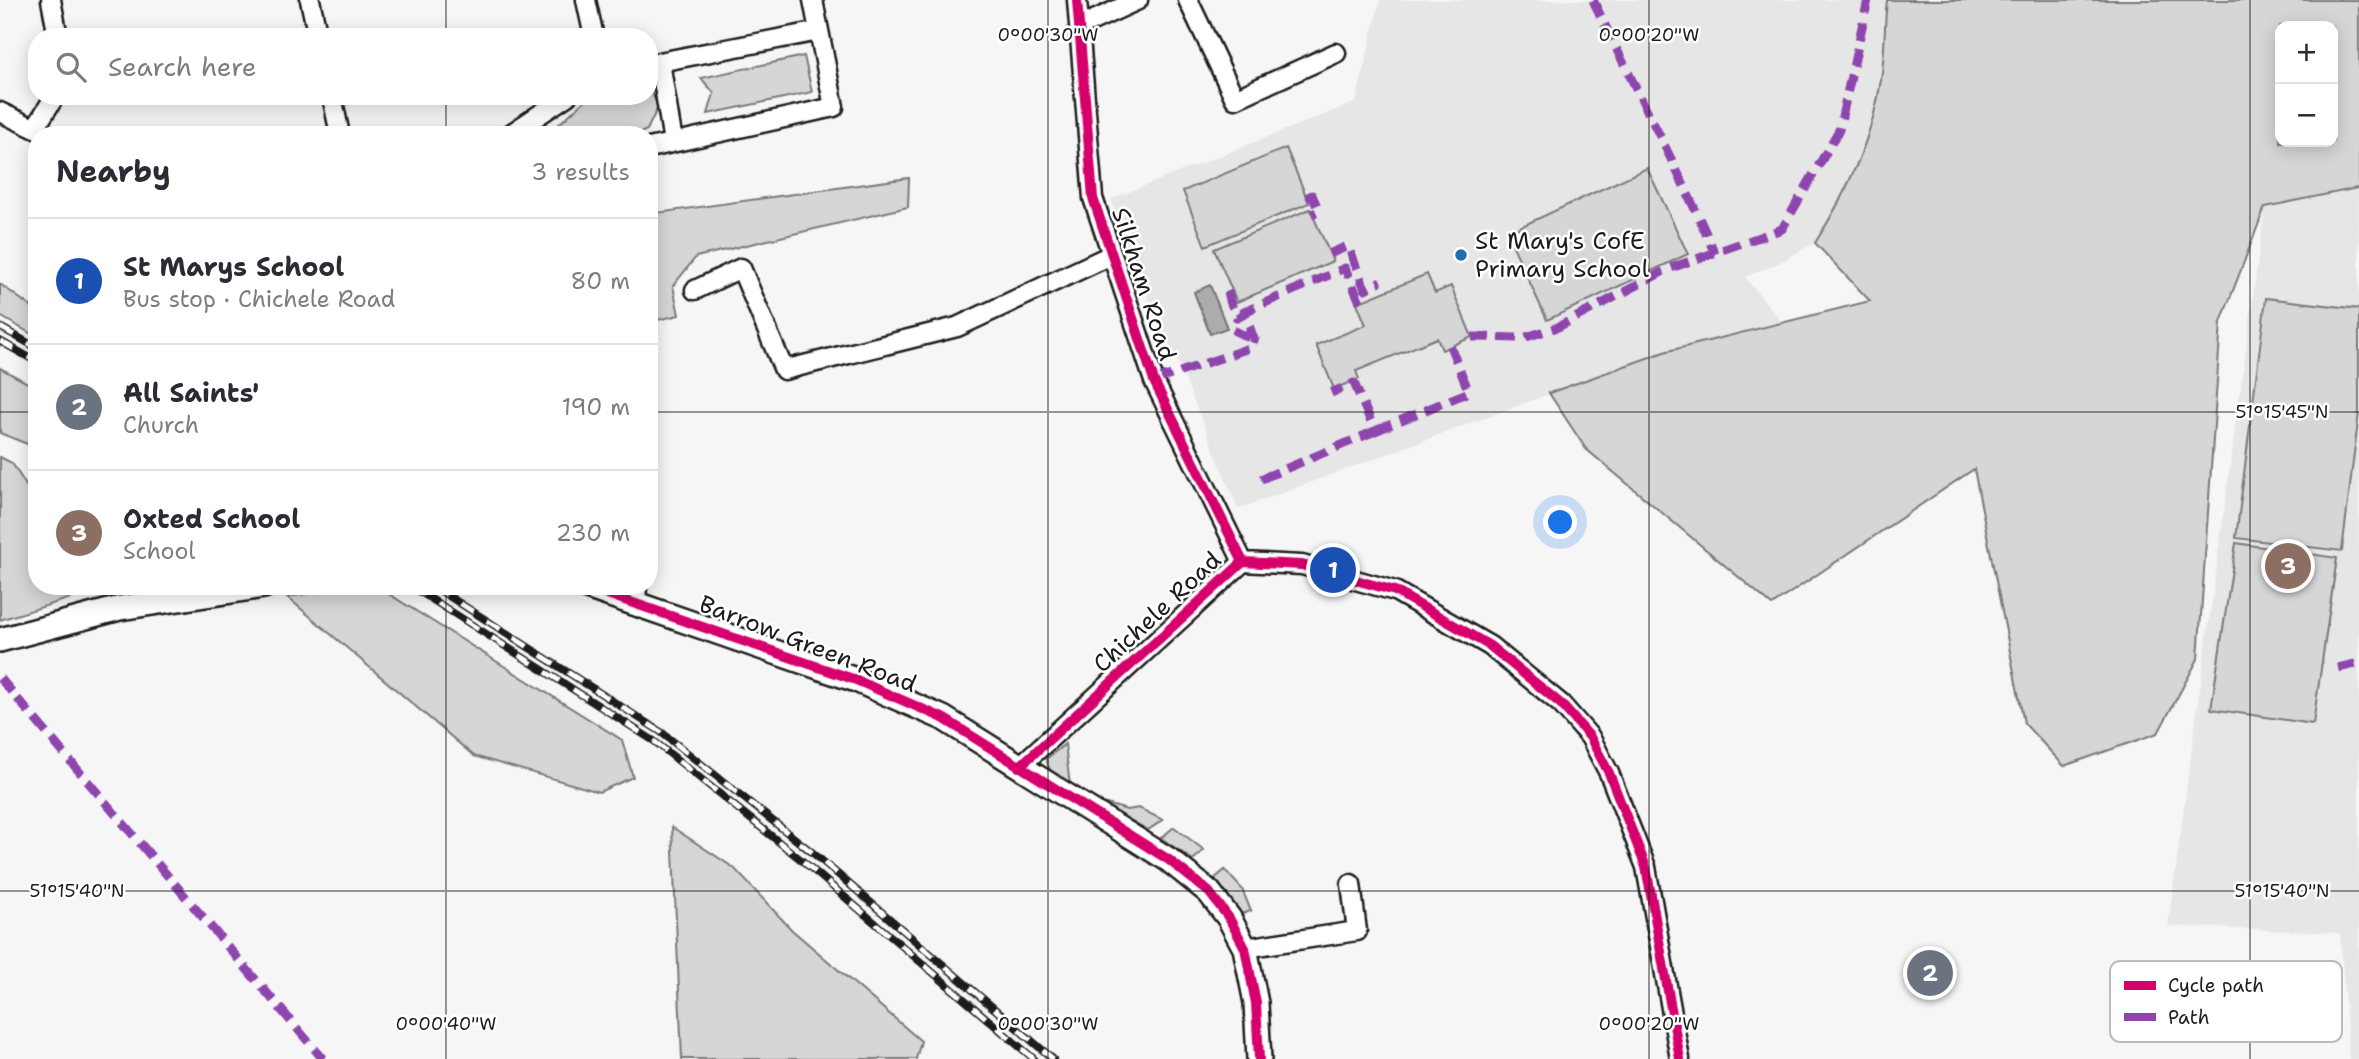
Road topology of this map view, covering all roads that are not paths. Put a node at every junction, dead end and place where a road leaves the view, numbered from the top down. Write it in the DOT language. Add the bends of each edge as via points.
graph roads {
  1 [pos="51,0"];
  2 [pos="310,0"];
  3 [pos="586,0"];
  4 [pos="813,0"];
  5 [pos="1077,0"];
  6 [pos="1138,0"];
  7 [pos="1188,0"];
  8 [pos="1081,26"];
  9 [pos="56,28"];
  10 [pos="316,28"];
  11 [pos="592,28"];
  12 [pos="819,31"];
  13 [pos="1336,53"];
  14 [pos="658,62"];
  15 [pos="658,76"];
  16 [pos="52,105"];
  17 [pos="334,105"];
  18 [pos="554,105"];
  19 [pos="0,111"];
  20 [pos="32,126"];
  21 [pos="44,126"];
  22 [pos="338,126"];
  23 [pos="522,126"];
  24 [pos="673,142"];
  25 [pos="658,146"];
  26 [pos="1111,255"];
  27 [pos="695,290"];
  28 [pos="1243,562"];
  29 [pos="205,595"];
  30 [pos="640,595"];
  31 [pos="0,640"];
  32 [pos="1019,767"];
  33 [pos="1351,884"];
  34 [pos="1245,948"];
  35 [pos="1259,1059"];
  36 [pos="1679,1059"];
  1 -- 9 [label="street"];
  2 -- 10 [label="street"];
  3 -- 11 [label="street"];
  4 -- 12 [label="street"];
  5 -- 8 [label="street, Silkham Road"];
  6 -- 8 [label="street"];
  7 -- 13 [label="street" via="1235,99"];
  8 -- 26 [label="street, Silkham Road" via="1093,198"];
  12 -- 14 [label="street"];
  12 -- 24 [label="street" via="834,107"];
  15 -- 24 [label="street"];
  16 -- 21 [label="street"];
  17 -- 22 [label="street"];
  18 -- 23 [label="street"];
  19 -- 20 [label="street"];
  24 -- 25 [label="street"];
  26 -- 27 [label="street" via="957,327 784,370 741,268"];
  26 -- 28 [label="street, Silkham Road" via="1154,381"];
  28 -- 32 [label="street, Chichele Road"];
  28 -- 36 [label="street, Chichele Road" via="1302,565 1405,596 1490,646 1561,704 1590,737 1646,867"];
  29 -- 31 [label="street" via="120,608"];
  30 -- 32 [label="street, Barrow Green Road" via="943,718"];
  32 -- 34 [label="street, Barrow Green Road" via="1198,881"];
  33 -- 34 [label="street" via="1357,930"];
  34 -- 35 [label="street, Barrow Green Road" via="1256,1003"];
}
